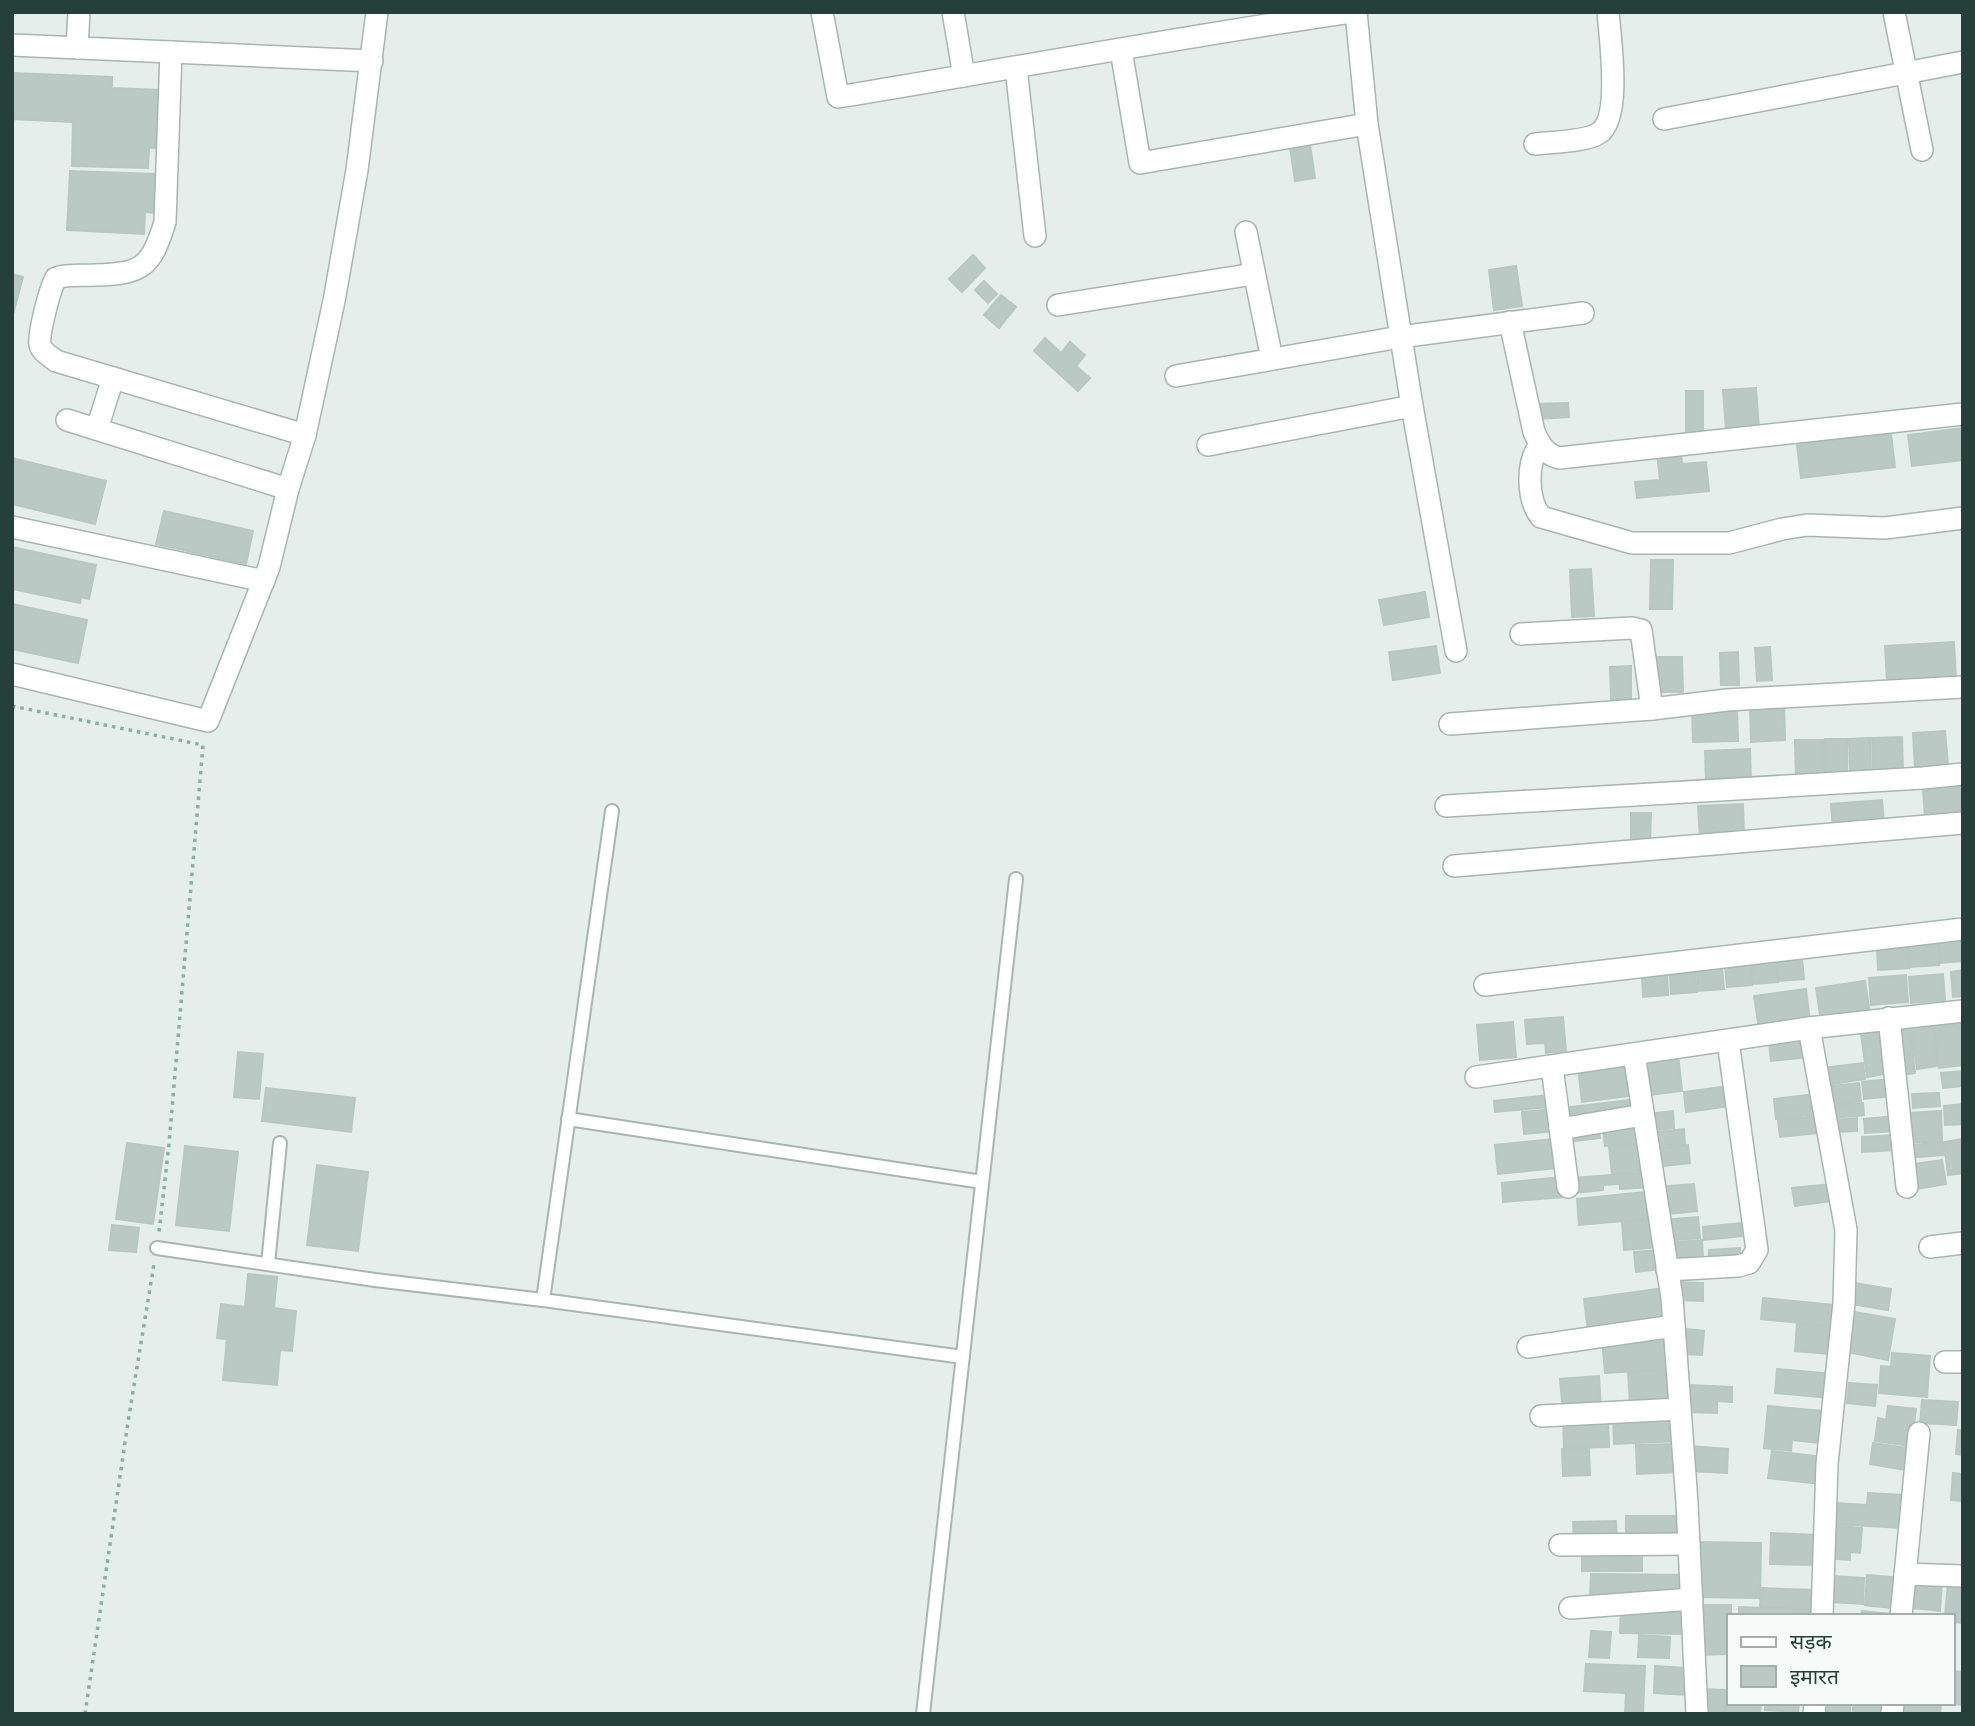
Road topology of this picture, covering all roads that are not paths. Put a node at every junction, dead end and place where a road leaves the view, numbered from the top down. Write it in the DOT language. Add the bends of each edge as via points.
graph roads {
  1 [pos="79,12"];
  2 [pos="377,12"];
  3 [pos="822,12"];
  4 [pos="953,12"];
  5 [pos="1351,12"];
  6 [pos="1356,12"];
  7 [pos="1608,12"];
  8 [pos="1894,12"];
  9 [pos="1227,21"];
  10 [pos="12,45"];
  11 [pos="77,48"];
  12 [pos="1121,50"];
  13 [pos="171,52"];
  14 [pos="372,61"];
  15 [pos="1963,62"];
  16 [pos="1016,68"];
  17 [pos="1906,73"];
  18 [pos="964,76"];
  19 [pos="1664,119"];
  20 [pos="1367,124"];
  21 [pos="1535,144"];
  22 [pos="1922,150"];
  23 [pos="1246,232"];
  24 [pos="1035,236"];
  25 [pos="1254,274"];
  26 [pos="1058,305"];
  27 [pos="1583,313"];
  28 [pos="1510,322"];
  29 [pos="1400,337"];
  30 [pos="1272,359"];
  31 [pos="1176,376"];
  32 [pos="113,378"];
  33 [pos="1412,406"];
  34 [pos="1963,414"];
  35 [pos="67,420"];
  36 [pos="97,429"];
  37 [pos="305,435"];
  38 [pos="1208,445"];
  39 [pos="1540,445"];
  40 [pos="288,489"];
  41 [pos="1963,519"];
  42 [pos="12,527"];
  43 [pos="264,581"];
  44 [pos="1521,634"];
  45 [pos="1456,651"];
  46 [pos="12,674"];
  47 [pos="1963,687"];
  48 [pos="1652,709"];
  49 [pos="1450,724"];
  50 [pos="1963,774"];
  51 [pos="1446,806"];
  52 [pos="612,811"];
  53 [pos="1963,823"];
  54 [pos="1454,866"];
  55 [pos="1016,879"];
  56 [pos="1963,929"];
  57 [pos="1485,985"];
  58 [pos="1963,1011"];
  59 [pos="1889,1018"];
  60 [pos="1809,1028"];
  61 [pos="1728,1041"];
  62 [pos="1634,1054"];
  63 [pos="1552,1067"];
  64 [pos="1476,1077"];
  65 [pos="1643,1115"];
  66 [pos="568,1119"];
  67 [pos="1560,1129"];
  68 [pos="280,1143"];
  69 [pos="982,1182"];
  70 [pos="1568,1187"];
  71 [pos="1907,1187"];
  72 [pos="1963,1243"];
  73 [pos="1930,1247"];
  74 [pos="157,1248"];
  75 [pos="268,1264"];
  76 [pos="1667,1270"];
  77 [pos="543,1300"];
  78 [pos="1674,1326"];
  79 [pos="1528,1347"];
  80 [pos="963,1357"];
  81 [pos="1680,1409"];
  82 [pos="1541,1416"];
  83 [pos="1919,1433"];
  84 [pos="1689,1544"];
  85 [pos="1560,1545"];
  86 [pos="1905,1574"];
  87 [pos="1963,1576"];
  88 [pos="1692,1599"];
  89 [pos="1570,1608"];
  90 [pos="1822,1614"];
  91 [pos="1901,1614"];
  92 [pos="923,1714"];
  93 [pos="1697,1714"];
  1 -- 11 [label="street"];
  2 -- 14 [label="street"];
  3 -- 18 [label="street" via="838,97"];
  4 -- 18 [label="street"];
  5 -- 9 [label="street"];
  6 -- 20 [label="street"];
  7 -- 21 [label="street" via="1614,93 1606,127 1587,138"];
  8 -- 17 [label="street"];
  9 -- 12 [label="street"];
  10 -- 11 [label="street"];
  11 -- 13 [label="street"];
  12 -- 16 [label="street"];
  12 -- 20 [label="street" via="1140,163"];
  13 -- 14 [label="street"];
  13 -- 32 [label="street" via="165,222 158,246 149,262 135,271 56,278 40,345 56,361"];
  14 -- 37 [label="street" via="334,301"];
  15 -- 17 [label="street"];
  16 -- 18 [label="street"];
  16 -- 24 [label="street"];
  17 -- 19 [label="street"];
  17 -- 22 [label="street"];
  20 -- 29 [label="street"];
  23 -- 25 [label="street"];
  25 -- 26 [label="street"];
  25 -- 30 [label="street"];
  27 -- 28 [label="street"];
  28 -- 29 [label="street"];
  28 -- 39 [label="street"];
  29 -- 30 [label="street"];
  29 -- 33 [label="street"];
  30 -- 31 [label="street"];
  32 -- 36 [label="street"];
  32 -- 37 [label="street"];
  33 -- 38 [label="street"];
  33 -- 45 [label="street"];
  34 -- 39 [label="street" via="1559,458"];
  35 -- 36 [label="street"];
  36 -- 40 [label="street"];
  37 -- 40 [label="street"];
  39 -- 41 [label="street" via="1530,468 1534,505 1541,517 1632,544 1730,543 1807,525 1885,528"];
  40 -- 43 [label="street"];
  42 -- 43 [label="street"];
  43 -- 46 [label="street" via="208,721"];
  44 -- 48 [label="street" via="1641,630"];
  47 -- 48 [label="street" via="1727,700"];
  48 -- 49 [label="street"];
  50 -- 51 [label="street"];
  52 -- 66 [label="lane"];
  53 -- 54 [label="street"];
  55 -- 69 [label="lane"];
  56 -- 57 [label="street"];
  58 -- 59 [label="street"];
  59 -- 60 [label="street"];
  59 -- 71 [label="street"];
  60 -- 61 [label="street"];
  60 -- 90 [label="street" via="1846,1230 1844,1303 1827,1464"];
  61 -- 62 [label="street"];
  61 -- 76 [label="street" via="1757,1250 1749,1263 1738,1266"];
  62 -- 63 [label="street"];
  62 -- 65 [label="street"];
  63 -- 64 [label="street"];
  63 -- 67 [label="street"];
  65 -- 67 [label="street"];
  65 -- 76 [label="street"];
  66 -- 69 [label="lane"];
  66 -- 77 [label="lane"];
  67 -- 70 [label="street"];
  68 -- 75 [label="lane"];
  69 -- 80 [label="lane"];
  72 -- 73 [label="street"];
  74 -- 75 [label="lane"];
  75 -- 77 [label="lane"];
  76 -- 78 [label="street"];
  77 -- 80 [label="lane"];
  78 -- 79 [label="street"];
  78 -- 81 [label="street"];
  80 -- 92 [label="lane"];
  81 -- 82 [label="street"];
  81 -- 84 [label="street"];
  83 -- 86 [label="street"];
  84 -- 85 [label="street"];
  84 -- 88 [label="street"];
  86 -- 87 [label="street"];
  86 -- 91 [label="street"];
  88 -- 89 [label="street"];
  88 -- 93 [label="street"];
}
